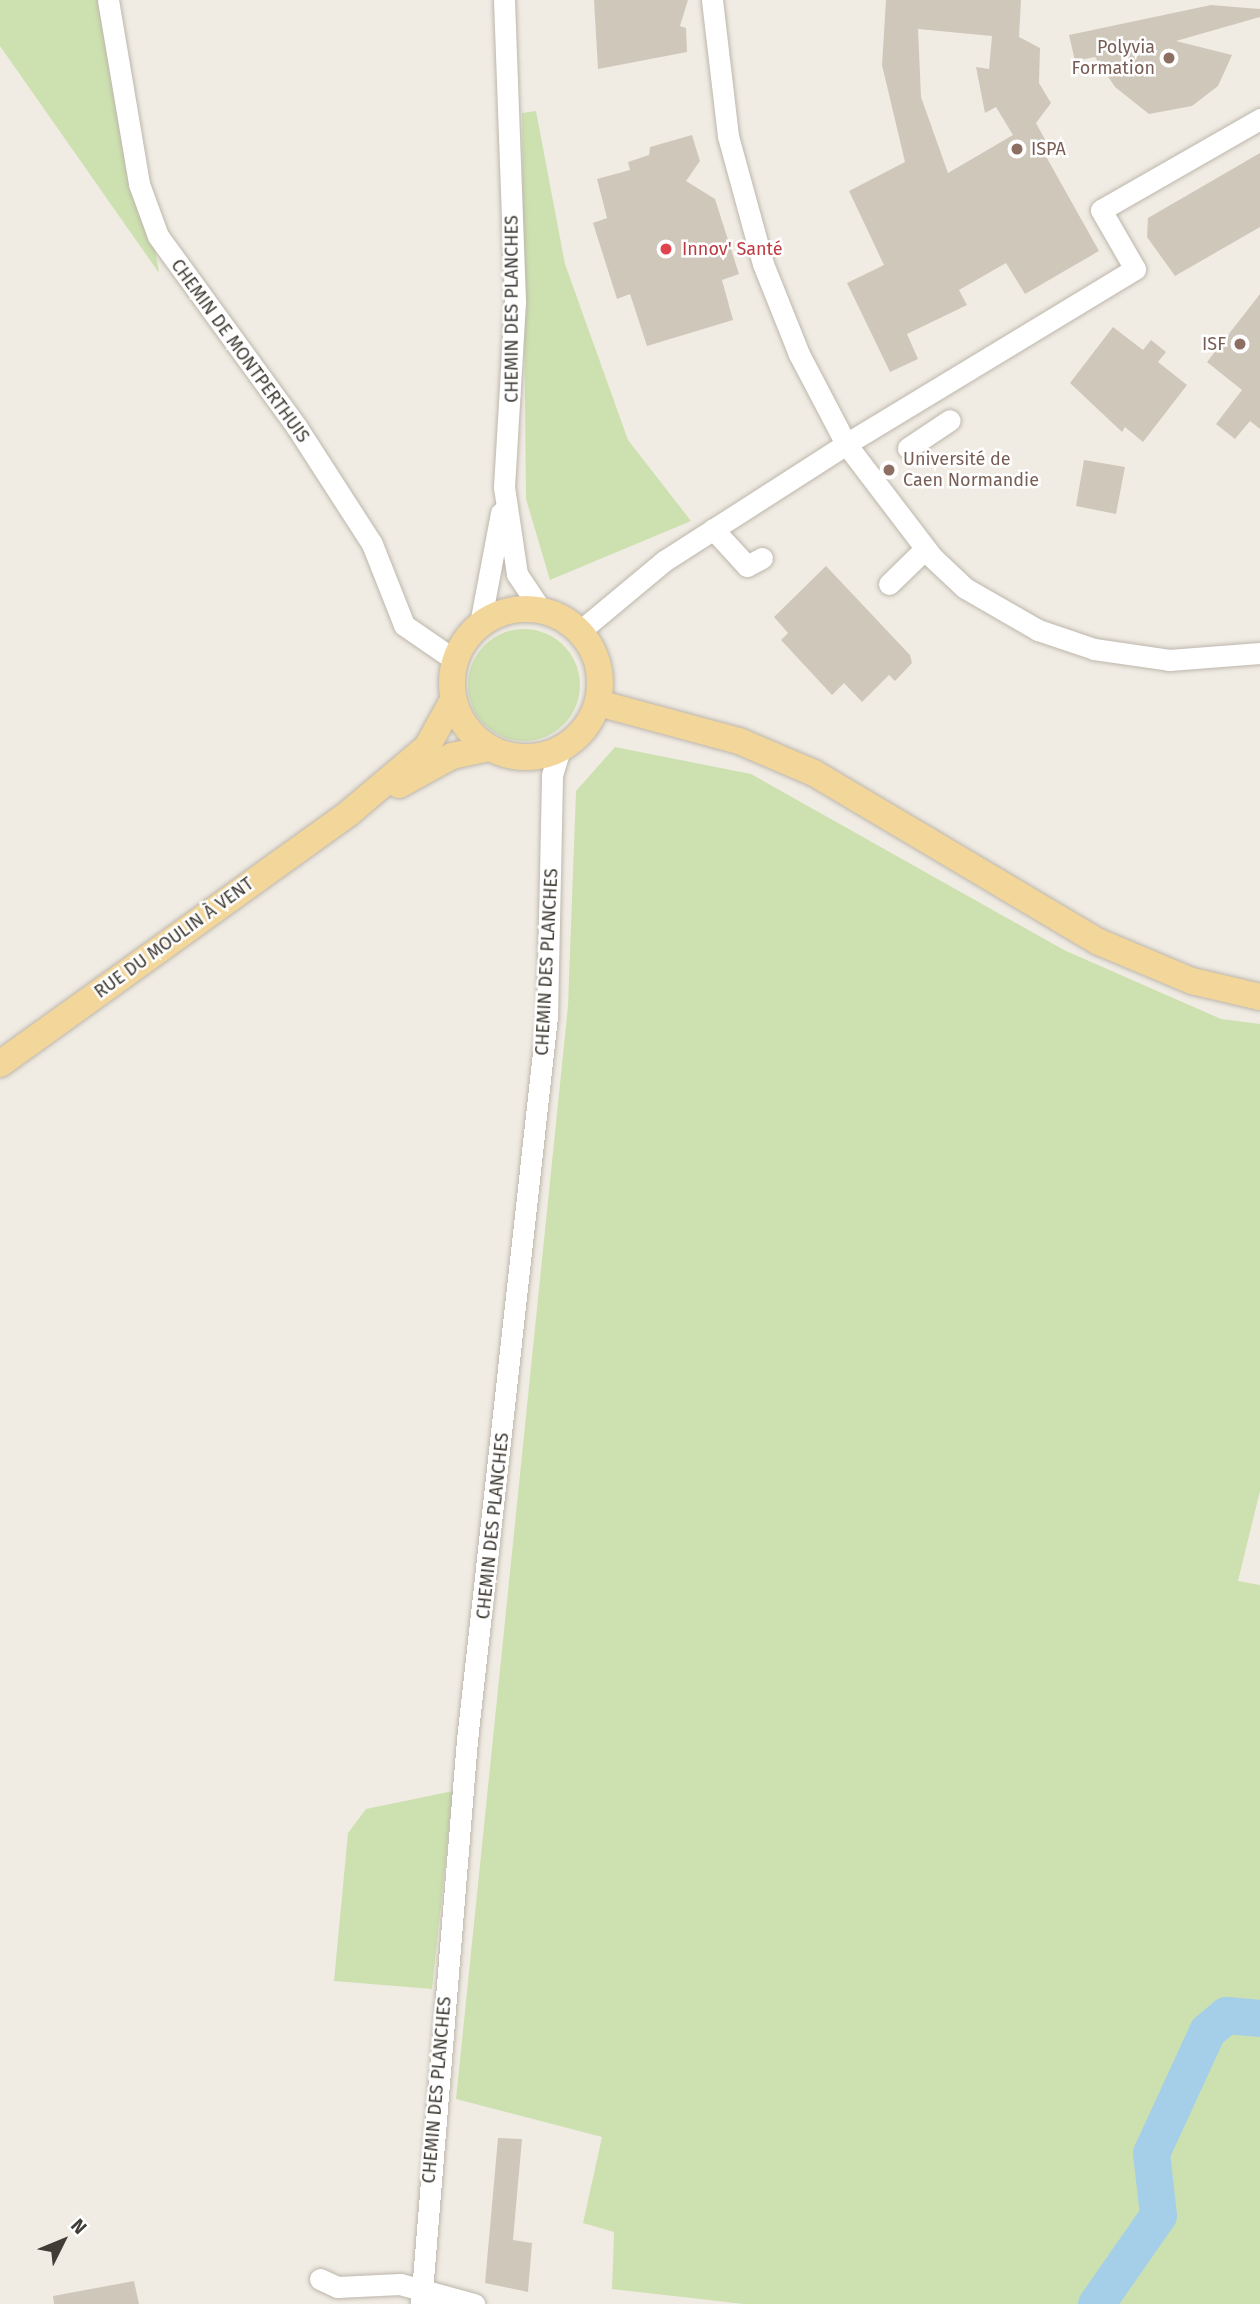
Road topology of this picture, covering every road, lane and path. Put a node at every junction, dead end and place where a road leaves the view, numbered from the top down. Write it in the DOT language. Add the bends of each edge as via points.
graph roads {
  1 [pos="108,0"];
  2 [pos="504,0"];
  3 [pos="712,0"];
  4 [pos="1260,119"];
  5 [pos="950,420"];
  6 [pos="846,443"];
  7 [pos="908,448"];
  8 [pos="504,487"];
  9 [pos="713,529"];
  10 [pos="925,550"];
  11 [pos="762,558"];
  12 [pos="889,584"];
  13 [pos="541,610"];
  14 [pos="480,624"];
  15 [pos="580,631"];
  16 [pos="1260,653"];
  17 [pos="455,660"];
  18 [pos="453,700"];
  19 [pos="598,703"];
  20 [pos="490,748"];
  21 [pos="560,749"];
  22 [pos="349,813"];
  23 [pos="1260,997"];
  24 [pos="0,1064"];
  25 [pos="331,2290"];
  26 [pos="421,2297"];
  27 [pos="474,2304"];
  1 -- 17 [label="street, CHEMIN DE MONTPERTHUIS" via="139,184 158,236 296,426 372,544 404,625"];
  2 -- 8 [label="street, CHEMIN DES PLANCHES" via="515,302"];
  3 -- 6 [label="street" via="728,136 763,264 799,354"];
  4 -- 6 [label="street" via="1101,210 1135,270"];
  5 -- 7 [label="street"];
  6 -- 9 [label="street"];
  6 -- 10 [label="street"];
  8 -- 13 [label="street, CHEMIN DES PLANCHES" via="517,574"];
  8 -- 14 [label="street"];
  9 -- 11 [label="street" via="747,566"];
  9 -- 15 [label="street"];
  10 -- 12 [label="street"];
  10 -- 16 [label="street" via="965,588 1038,631 1094,649 1169,660"];
  13 -- 14 [label="main road" via="499,613"];
  13 -- 15 [label="main road"];
  14 -- 17 [label="main road"];
  15 -- 19 [label="main road" via="598,665"];
  17 -- 18 [label="main road"];
  18 -- 20 [label="main road" via="470,732"];
  18 -- 22 [label="main road" via="427,747"];
  19 -- 21 [label="main road" via="577,738"];
  19 -- 23 [label="main road" via="739,741 814,773 1099,942 1192,981"];
  20 -- 21 [label="main road" via="514,757"];
  20 -- 22 [label="main road" via="452,756"];
  21 -- 26 [label="street, CHEMIN DES PLANCHES" via="552,775 547,1017 467,1740"];
  22 -- 24 [label="main road, RUE DU MOULIN À VENT"];
  25 -- 26 [label="street" via="400,2284"];
  26 -- 27 [label="street"];
}
